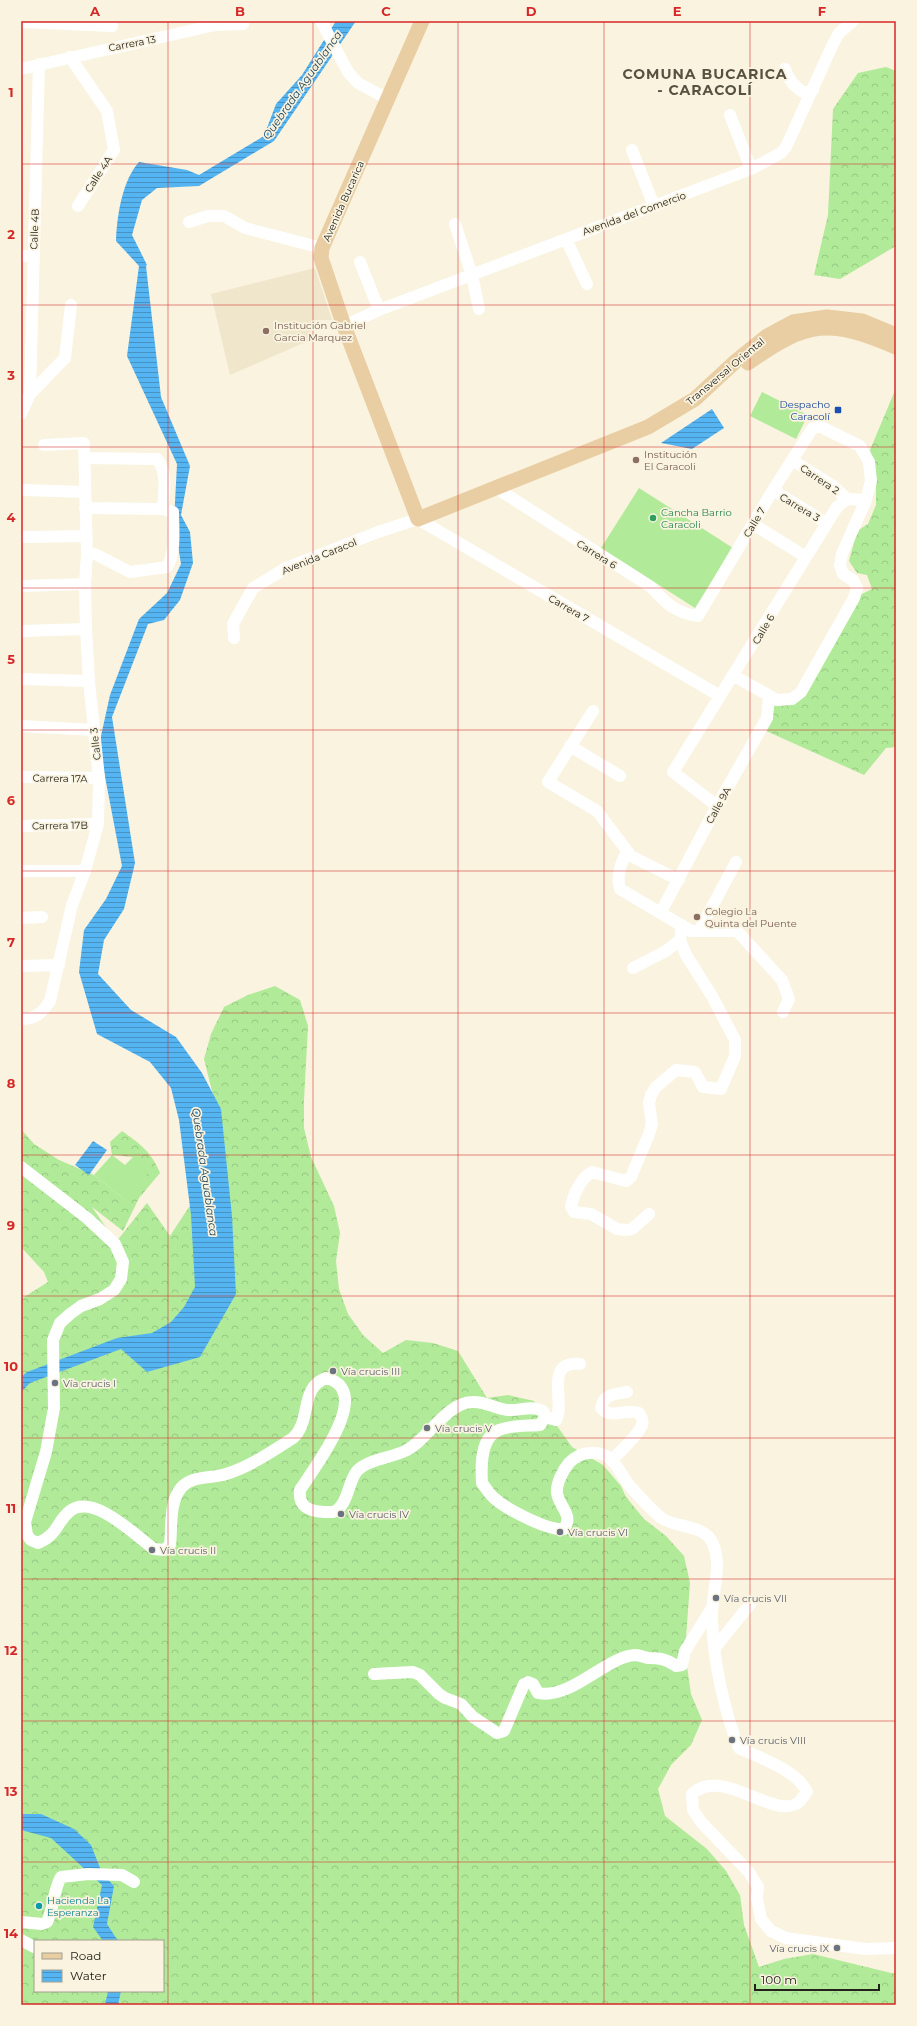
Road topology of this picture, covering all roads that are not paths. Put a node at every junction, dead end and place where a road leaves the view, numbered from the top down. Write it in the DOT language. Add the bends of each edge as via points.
graph roads {
  1 [pos="321,21"];
  2 [pos="422,21"];
  3 [pos="853,21"];
  4 [pos="21,22"];
  5 [pos="215,23"];
  6 [pos="112,24"];
  7 [pos="243,24"];
  8 [pos="110,48"];
  9 [pos="70,57"];
  10 [pos="39,64"];
  11 [pos="21,69"];
  12 [pos="784,69"];
  13 [pos="813,90"];
  14 [pos="388,99"];
  15 [pos="730,116"];
  16 [pos="632,150"];
  17 [pos="751,169"];
  18 [pos="78,206"];
  19 [pos="654,206"];
  20 [pos="189,222"];
  21 [pos="455,224"];
  22 [pos="566,239"];
  23 [pos="322,248"];
  24 [pos="21,256"];
  25 [pos="34,256"];
  26 [pos="360,262"];
  27 [pos="472,274"];
  28 [pos="587,284"];
  29 [pos="71,305"];
  30 [pos="338,308"];
  31 [pos="479,309"];
  32 [pos="379,310"];
  33 [pos="364,317"];
  34 [pos="344,326"];
  35 [pos="896,335"];
  36 [pos="896,347"];
  37 [pos="30,394"];
  38 [pos="21,414"];
  39 [pos="648,427"];
  40 [pos="44,445"];
  41 [pos="86,458"];
  42 [pos="792,460"];
  43 [pos="496,488"];
  44 [pos="23,490"];
  45 [pos="773,490"];
  46 [pos="85,492"];
  47 [pos="847,499"];
  48 [pos="866,500"];
  49 [pos="85,508"];
  50 [pos="163,509"];
  51 [pos="418,519"];
  52 [pos="826,523"];
  53 [pos="753,524"];
  54 [pos="86,536"];
  55 [pos="24,537"];
  56 [pos="87,554"];
  57 [pos="806,557"];
  58 [pos="85,584"];
  59 [pos="21,586"];
  60 [pos="698,616"];
  61 [pos="86,629"];
  62 [pos="21,631"];
  63 [pos="234,638"];
  64 [pos="734,676"];
  65 [pos="21,679"];
  66 [pos="89,681"];
  67 [pos="720,696"];
  68 [pos="769,696"];
  69 [pos="593,711"];
  70 [pos="21,726"];
  71 [pos="94,730"];
  72 [pos="570,746"];
  73 [pos="620,776"];
  74 [pos="21,777"];
  75 [pos="98,778"];
  76 [pos="717,806"];
  77 [pos="98,824"];
  78 [pos="21,826"];
  79 [pos="627,851"];
  80 [pos="736,862"];
  81 [pos="21,871"];
  82 [pos="85,871"];
  83 [pos="679,880"];
  84 [pos="660,912"];
  85 [pos="42,917"];
  86 [pos="21,918"];
  87 [pos="682,925"];
  88 [pos="699,931"];
  89 [pos="680,940"];
  90 [pos="59,964"];
  91 [pos="21,966"];
  92 [pos="633,968"];
  93 [pos="783,1012"];
  94 [pos="21,1019"];
  95 [pos="21,1167"];
  96 [pos="649,1214"];
  97 [pos="580,1364"];
  98 [pos="627,1392"];
  99 [pos="545,1417"];
  100 [pos="612,1460"];
  101 [pos="751,1603"];
  102 [pos="713,1607"];
  103 [pos="714,1649"];
  104 [pos="374,1674"];
  105 [pos="134,1882"];
  106 [pos="21,1922"];
  107 [pos="21,1940"];
  108 [pos="34,1947"];
  109 [pos="896,1948"];
  1 -- 14 [label="street" via="348,72 358,83"];
  2 -- 14 [label="main road, Avenida Bucarica"];
  3 -- 13 [label="street, Avenida del Comercio" via="839,33"];
  4 -- 6 [label="street"];
  5 -- 7 [label="street, Carrera 13"];
  5 -- 8 [label="street, Carrera 13"];
  6 -- 8 [label="street"];
  8 -- 9 [label="street, Carrera 13"];
  9 -- 10 [label="street, Carrera 13"];
  9 -- 18 [label="street, Calle 4A" via="107,111 114,150"];
  10 -- 11 [label="street, Carrera 13"];
  10 -- 25 [label="street, Calle 4B"];
  12 -- 13 [label="street" via="798,89 805,93"];
  13 -- 17 [label="street, Avenida del Comercio" via="786,147 781,153"];
  14 -- 23 [label="main road, Avenida Bucarica"];
  15 -- 17 [label="street"];
  16 -- 19 [label="street"];
  17 -- 19 [label="street, Avenida del Comercio"];
  19 -- 22 [label="street, Avenida del Comercio"];
  20 -- 23 [label="street" via="208,216 224,216 245,228"];
  21 -- 27 [label="street"];
  22 -- 27 [label="street, Avenida del Comercio"];
  22 -- 28 [label="street"];
  23 -- 30 [label="main road, Avenida Bucarica" via="321,258"];
  24 -- 25 [label="street"];
  25 -- 37 [label="street, Calle 4B"];
  26 -- 32 [label="street"];
  27 -- 31 [label="street"];
  27 -- 32 [label="street, Avenida del Comercio"];
  29 -- 37 [label="street" via="65,358"];
  30 -- 33 [label="street"];
  30 -- 34 [label="main road, Avenida Bucarica"];
  32 -- 33 [label="street, Avenida del Comercio"];
  33 -- 34 [label="street, Avenida del Comercio"];
  34 -- 51 [label="main road, Avenida Bucarica"];
  35 -- 39 [label="main road, Transversal Oriental" via="862,321 848,319 826,317 793,322 761,341 695,399"];
  36 -- 39 [label="main road, Transversal Oriental" via="850,330 821,328 800,332 777,343 740,369 702,406 675,421"];
  37 -- 38 [label="street"];
  39 -- 43 [label="main road, Transversal Oriental"];
  40 -- 41 [label="street, Calle 3" via="84,443"];
  41 -- 46 [label="street, Calle 3"];
  41 -- 50 [label="street" via="156,459 161,464 165,484"];
  42 -- 45 [label="street, Calle 7"];
  42 -- 47 [label="street, Carrera 2" via="833,486"];
  42 -- 48 [label="street, Calle 7" via="812,429 819,426 860,446 869,462 871,481"];
  43 -- 51 [label="main road, Transversal Oriental"];
  43 -- 60 [label="street, Carrera 6" via="651,588 669,606 685,614"];
  44 -- 46 [label="street"];
  45 -- 52 [label="street, Carrera 3"];
  45 -- 53 [label="street, Calle 7"];
  46 -- 49 [label="street, Calle 3"];
  47 -- 48 [label="street"];
  47 -- 52 [label="street, Calle 6" via="837,507"];
  48 -- 68 [label="street" via="842,554 840,565 844,574 853,580 857,588 854,598 801,692 792,698 777,700"];
  49 -- 50 [label="street"];
  49 -- 54 [label="street, Calle 3"];
  50 -- 56 [label="street" via="173,512 173,543 168,567 130,572 95,554"];
  51 -- 63 [label="street, Avenida Caracol" via="286,568 253,588 234,624"];
  51 -- 67 [label="street, Carrera 7"];
  52 -- 57 [label="street, Calle 6"];
  53 -- 57 [label="street"];
  53 -- 60 [label="street, Calle 7"];
  54 -- 55 [label="street"];
  54 -- 56 [label="street, Calle 3"];
  56 -- 58 [label="street, Calle 3"];
  57 -- 64 [label="street, Calle 6"];
  58 -- 59 [label="street"];
  58 -- 61 [label="street, Calle 3"];
  61 -- 62 [label="street"];
  61 -- 66 [label="street, Calle 3"];
  64 -- 67 [label="street, Calle 6"];
  64 -- 68 [label="street"];
  65 -- 66 [label="street"];
  66 -- 71 [label="street, Calle 3"];
  67 -- 76 [label="street, Calle 6" via="673,772"];
  68 -- 76 [label="street, Calle 9A" via="767,718"];
  69 -- 72 [label="street"];
  70 -- 71 [label="street"];
  71 -- 75 [label="street, Calle 3"];
  72 -- 73 [label="street"];
  72 -- 79 [label="street" via="548,782 597,811"];
  74 -- 75 [label="street, Carrera 17A"];
  75 -- 77 [label="street, Calle 3"];
  76 -- 83 [label="street, Calle 9A"];
  77 -- 78 [label="street, Carrera 17B"];
  77 -- 82 [label="street, Calle 3"];
  79 -- 83 [label="street" via="631,856"];
  79 -- 84 [label="street" via="620,867 620,889"];
  80 -- 88 [label="street"];
  81 -- 82 [label="street"];
  82 -- 90 [label="street, Calle 3" via="72,905"];
  83 -- 84 [label="street, Calle 9A"];
  84 -- 87 [label="street"];
  85 -- 86 [label="street"];
  87 -- 88 [label="street" via="691,931"];
  87 -- 89 [label="street"];
  88 -- 93 [label="street" via="737,931 784,983 789,999"];
  89 -- 92 [label="street" via="666,951"];
  89 -- 96 [label="street" via="735,1040 733,1063 721,1089 703,1087 695,1072 676,1070 656,1087 649,1103 652,1124 650,1134 631,1177 626,1181 592,1172 584,1176 571,1207 574,1212 591,1214 617,1229 626,1230 632,1229"];
  90 -- 91 [label="street"];
  90 -- 94 [label="street, Calle 3" via="50,1001 43,1012 32,1019"];
  95 -- 99 [label="street" via="87,1218 115,1244 123,1262 122,1279 114,1290 70,1314 60,1323 53,1340 54,1408 46,1452 26,1522 27,1534 38,1543 54,1533 70,1511 85,1506 101,1509 154,1549 164,1550 170,1545 174,1503 180,1489 189,1480 219,1477 237,1471 293,1438 304,1424 307,1398 312,1388 318,1381 326,1378 338,1383 345,1401 338,1428 300,1490 299,1498 305,1508 315,1512 333,1512 340,1507 358,1470 366,1464 386,1459 416,1445 448,1413 461,1404 489,1404 506,1410 535,1408 543,1412"];
  97 -- 99 [label="street" via="570,1363 563,1367 560,1372 558,1394 559,1415 556,1420"];
  98 -- 100 [label="street" via="608,1396 602,1401 601,1408 605,1413 633,1411 639,1413 643,1419 638,1431"];
  99 -- 100 [label="street" via="540,1425 498,1430 489,1439 483,1454 482,1483 494,1498 509,1508 557,1530 564,1529 568,1524 567,1515 557,1493 560,1478 569,1464 582,1453 600,1452"];
  100 -- 102 [label="street" via="629,1485 663,1519 701,1531 713,1542 717,1561"];
  101 -- 103 [label="street"];
  102 -- 103 [label="street"];
  102 -- 104 [label="street" via="685,1651 682,1664 676,1666 670,1661 656,1657 635,1655 548,1695 538,1693 533,1684 528,1682 524,1684 504,1731 498,1733 472,1717 461,1704 445,1698 420,1675 413,1672"];
  103 -- 109 [label="street" via="727,1713 739,1748 788,1772 803,1784 807,1792 798,1802 784,1806 710,1784 692,1794 693,1810 701,1822 749,1872 758,1887 757,1898 761,1919 771,1931 786,1938 865,1949"];
  105 -- 106 [label="street" via="122,1875 88,1874 61,1877 56,1886 47,1922"];
  107 -- 108 [label="street"];
}
